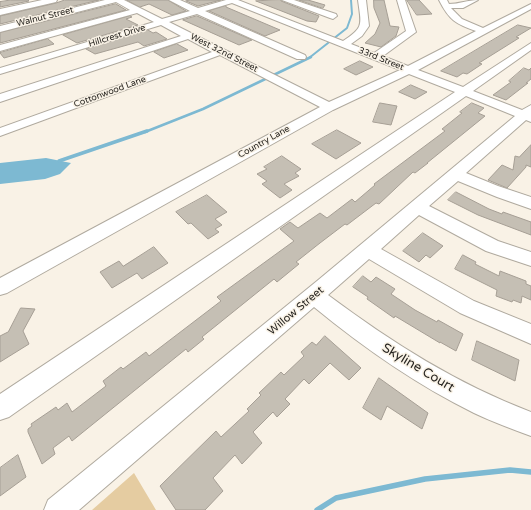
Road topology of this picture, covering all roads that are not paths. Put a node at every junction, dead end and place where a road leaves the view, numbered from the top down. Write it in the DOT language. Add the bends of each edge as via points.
graph roads {
  1 [pos="53,0"];
  2 [pos="114,0"];
  3 [pos="118,0"];
  4 [pos="173,0"];
  5 [pos="232,0"];
  6 [pos="362,0"];
  7 [pos="401,0"];
  8 [pos="474,0"];
  9 [pos="292,1"];
  10 [pos="444,3"];
  11 [pos="334,5"];
  12 [pos="529,8"];
  13 [pos="138,10"];
  14 [pos="198,11"];
  15 [pos="0,12"];
  16 [pos="162,22"];
  17 [pos="332,23"];
  18 [pos="0,29"];
  19 [pos="484,31"];
  20 [pos="189,36"];
  21 [pos="323,36"];
  22 [pos="342,43"];
  23 [pos="531,46"];
  24 [pos="0,48"];
  25 [pos="220,52"];
  26 [pos="301,57"];
  27 [pos="375,57"];
  28 [pos="409,70"];
  29 [pos="0,71"];
  30 [pos="464,92"];
  31 [pos="0,98"];
  32 [pos="329,107"];
  33 [pos="529,114"];
  34 [pos="0,132"];
  35 [pos="456,174"];
  36 [pos="531,203"];
  37 [pos="417,207"];
  38 [pos="368,250"];
  39 [pos="531,259"];
  40 [pos="0,286"];
  41 [pos="314,295"];
  42 [pos="531,334"];
  43 [pos="0,408"];
  44 [pos="531,424"];
  45 [pos="58,510"];
  1 -- 15 [label="street"];
  2 -- 18 [label="street, Walnut Street"];
  3 -- 13 [label="street, West 32nd Street"];
  4 -- 14 [label="street"];
  5 -- 14 [label="street, Hillcrest Drive"];
  5 -- 21 [label="street, 33rd Street"];
  6 -- 22 [label="street" via="366,26 362,33"];
  7 -- 27 [label="street" via="411,32"];
  8 -- 10 [label="street" via="460,6"];
  9 -- 17 [label="street"];
  10 -- 19 [label="street" via="451,16"];
  11 -- 17 [label="street"];
  12 -- 19 [label="street, Country Lane"];
  13 -- 16 [label="street, West 32nd Street"];
  13 -- 24 [label="street"];
  14 -- 16 [label="street, Hillcrest Drive"];
  14 -- 26 [label="street"];
  16 -- 20 [label="street, West 32nd Street"];
  16 -- 29 [label="street, Hillcrest Drive"];
  17 -- 21 [label="street"];
  19 -- 28 [label="street, Country Lane"];
  20 -- 25 [label="street, West 32nd Street"];
  20 -- 31 [label="street"];
  21 -- 22 [label="street, 33rd Street"];
  22 -- 27 [label="street, 33rd Street"];
  23 -- 30 [label="street"];
  25 -- 32 [label="street, West 32nd Street"];
  25 -- 34 [label="street, Cottonwood Lane"];
  27 -- 28 [label="street, 33rd Street"];
  28 -- 30 [label="street, 33rd Street"];
  28 -- 32 [label="street, Country Lane"];
  30 -- 33 [label="street, 33rd Street"];
  30 -- 43 [label="street"];
  32 -- 40 [label="street, Country Lane"];
  33 -- 35 [label="street, Willow Street"];
  35 -- 36 [label="street" via="481,186"];
  35 -- 37 [label="street, Willow Street"];
  37 -- 38 [label="street, Willow Street"];
  37 -- 39 [label="street" via="492,246"];
  38 -- 41 [label="street, Willow Street"];
  38 -- 42 [label="street" via="467,307"];
  41 -- 44 [label="street, Skyline Court" via="401,360 478,403"];
  41 -- 45 [label="street, Willow Street"];
}
